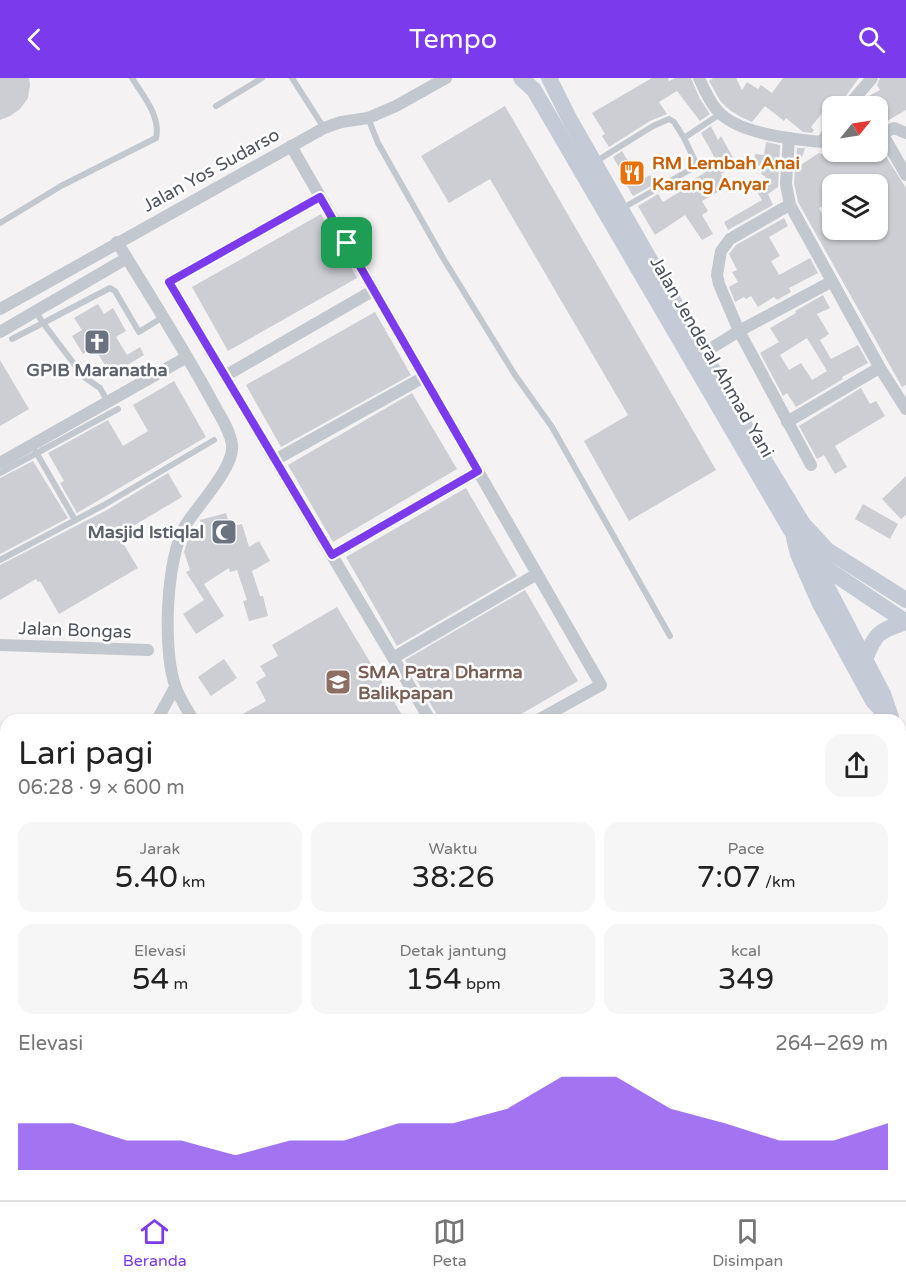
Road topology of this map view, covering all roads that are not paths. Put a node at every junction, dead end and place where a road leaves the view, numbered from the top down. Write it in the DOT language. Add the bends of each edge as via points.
graph roads {
  1 [pos="132,78"];
  2 [pos="262,78"];
  3 [pos="292,78"];
  4 [pos="446,78"];
  5 [pos="521,78"];
  6 [pos="549,78"];
  7 [pos="699,78"];
  8 [pos="872,78"];
  9 [pos="857,96"];
  10 [pos="216,106"];
  11 [pos="720,113"];
  12 [pos="368,118"];
  13 [pos="324,128"];
  14 [pos="888,132"];
  15 [pos="906,133"];
  16 [pos="684,138"];
  17 [pos="791,139"];
  18 [pos="822,142"];
  19 [pos="291,146"];
  20 [pos="888,147"];
  21 [pos="594,162"];
  22 [pos="906,175"];
  23 [pos="320,197"];
  24 [pos="621,208"];
  25 [pos="784,208"];
  26 [pos="0,223"];
  27 [pos="117,242"];
  28 [pos="127,258"];
  29 [pos="827,284"];
  30 [pos="374,290"];
  31 [pos="0,309"];
  32 [pos="36,312"];
  33 [pos="163,317"];
  34 [pos="43,323"];
  35 [pos="0,332"];
  36 [pos="736,333"];
  37 [pos="12,339"];
  38 [pos="187,357"];
  39 [pos="697,357"];
  40 [pos="874,371"];
  41 [pos="225,376"];
  42 [pos="424,377"];
  43 [pos="113,405"];
  44 [pos="906,409"];
  45 [pos="788,422"];
  46 [pos="214,440"];
  47 [pos="36,452"];
  48 [pos="275,460"];
  49 [pos="0,463"];
  50 [pos="811,465"];
  51 [pos="478,471"];
  52 [pos="0,473"];
  53 [pos="75,520"];
  54 [pos="800,531"];
  55 [pos="810,553"];
  56 [pos="332,555"];
  57 [pos="0,560"];
  58 [pos="537,574"];
  59 [pos="906,600"];
  60 [pos="906,622"];
  61 [pos="670,636"];
  62 [pos="0,645"];
  63 [pos="148,650"];
  64 [pos="393,658"];
  65 [pos="865,659"];
  66 [pos="175,687"];
  67 [pos="160,714"];
  68 [pos="189,714"];
  69 [pos="426,714"];
  70 [pos="549,714"];
  71 [pos="885,714"];
  72 [pos="889,714"];
  1 -- 26 [label="lane" via="156,118 156,138"];
  2 -- 10 [label="lane"];
  3 -- 13 [label="lane"];
  4 -- 12 [label="street, Jalan Yos Sudarso"];
  5 -- 39 [label="main road, Jalan Jenderal Ahmad Yani" via="534,90"];
  6 -- 21 [label="main road, Jalan Jenderal Ahmad Yani"];
  7 -- 11 [label="street"];
  8 -- 9 [label="street"];
  11 -- 16 [label="lane"];
  11 -- 17 [label="street" via="741,126"];
  12 -- 13 [label="street, Jalan Yos Sudarso"];
  12 -- 61 [label="lane" via="443,258 552,427"];
  13 -- 19 [label="street, Jalan Yos Sudarso"];
  14 -- 15 [label="street" via="896,128"];
  16 -- 21 [label="lane" via="669,119"];
  16 -- 24 [label="lane" via="695,161 693,168"];
  17 -- 18 [label="street"];
  17 -- 44 [label="street" via="786,184 789,205"];
  19 -- 23 [label="street"];
  19 -- 27 [label="street, Jalan Yos Sudarso"];
  20 -- 22 [label="street"];
  21 -- 24 [label="main road, Jalan Jenderal Ahmad Yani"];
  23 -- 30 [label="street"];
  23 -- 41 [label="street" via="169,282"];
  24 -- 39 [label="main road, Jalan Jenderal Ahmad Yani"];
  25 -- 36 [label="street" via="730,239 722,251 719,284"];
  27 -- 28 [label="street"];
  27 -- 31 [label="street, Jalan Yos Sudarso"];
  28 -- 32 [label="street"];
  28 -- 33 [label="street"];
  29 -- 36 [label="street"];
  30 -- 41 [label="street"];
  30 -- 42 [label="street"];
  32 -- 34 [label="lane"];
  32 -- 35 [label="street"];
  33 -- 34 [label="lane" via="139,332 110,288"];
  33 -- 38 [label="street"];
  34 -- 37 [label="lane"];
  34 -- 43 [label="lane" via="84,377 100,388"];
  36 -- 39 [label="street"];
  36 -- 45 [label="street"];
  38 -- 43 [label="street"];
  38 -- 66 [label="street" via="232,446 218,482 183,529 171,571 169,653"];
  39 -- 54 [label="main road, Jalan Jenderal Ahmad Yani" via="788,501"];
  40 -- 45 [label="street"];
  41 -- 48 [label="street"];
  42 -- 48 [label="street"];
  42 -- 51 [label="street"];
  43 -- 47 [label="lane"];
  43 -- 49 [label="street"];
  45 -- 50 [label="street"];
  46 -- 53 [label="lane"];
  47 -- 52 [label="lane"];
  47 -- 53 [label="lane"];
  48 -- 56 [label="street"];
  51 -- 56 [label="street"];
  51 -- 58 [label="street"];
  53 -- 57 [label="lane"];
  54 -- 55 [label="main road"];
  54 -- 59 [label="main road, Jalan Jenderal Ahmad Yani"];
  54 -- 71 [label="main road" via="798,554 820,604 873,701"];
  55 -- 60 [label="main road" via="827,569"];
  55 -- 65 [label="main road"];
  56 -- 64 [label="street"];
  58 -- 64 [label="street"];
  58 -- 70 [label="street" via="601,685"];
  60 -- 65 [label="main road" via="883,630"];
  62 -- 63 [label="street, Jalan Bongas"];
  64 -- 69 [label="street"];
  65 -- 72 [label="main road"];
  66 -- 67 [label="street"];
  66 -- 68 [label="street"];
}
